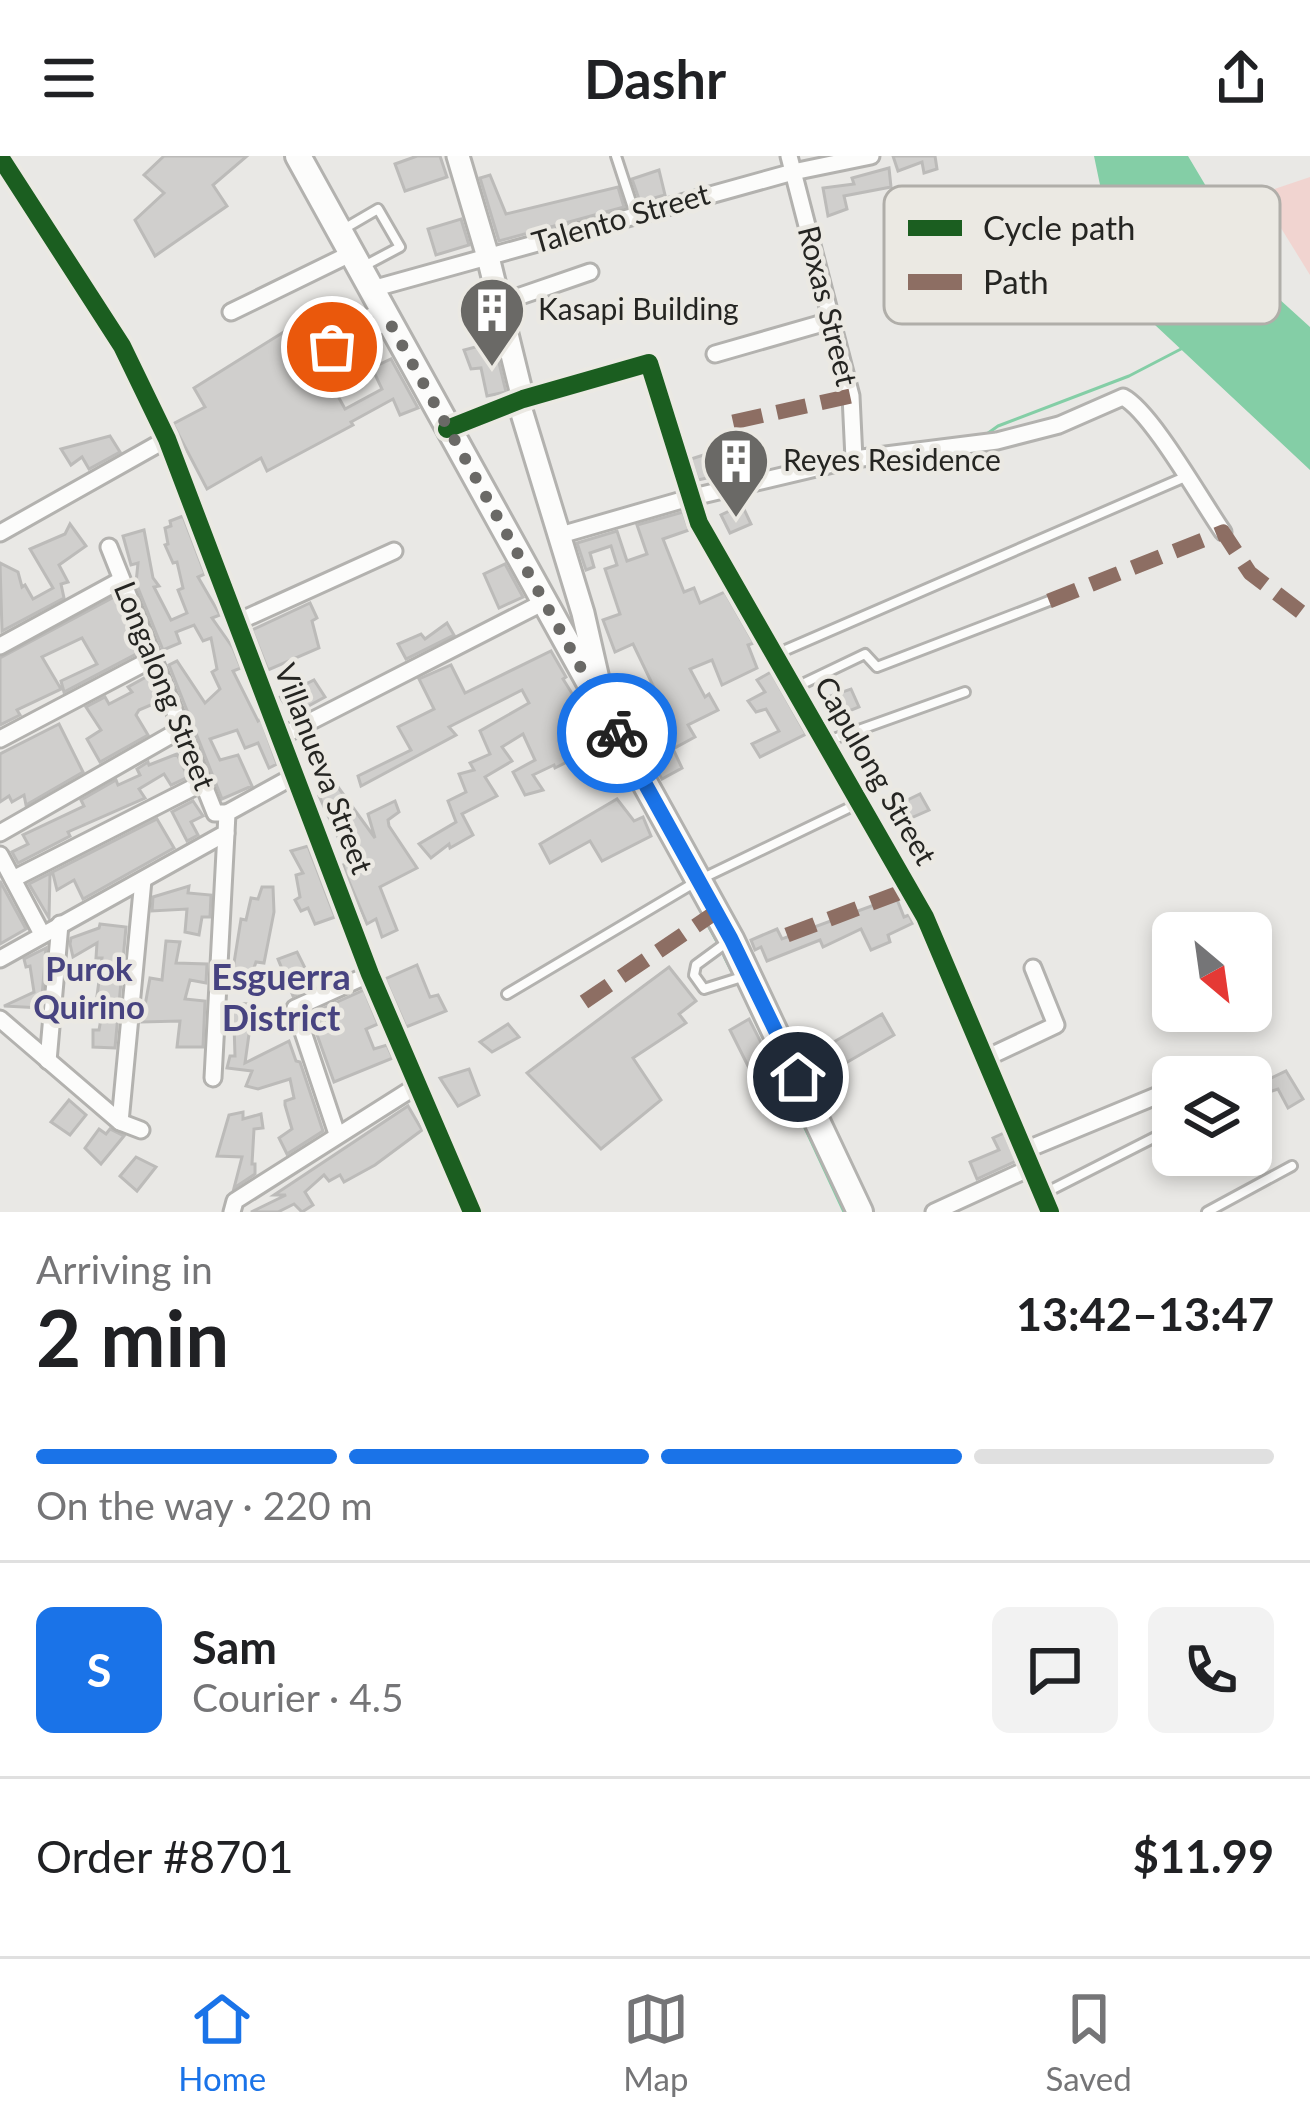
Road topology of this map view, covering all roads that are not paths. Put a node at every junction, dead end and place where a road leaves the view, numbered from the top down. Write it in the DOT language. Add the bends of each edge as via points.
graph roads {
  1 [pos="298,156"];
  2 [pos="458,156"];
  3 [pos="616,156"];
  4 [pos="872,156"];
  5 [pos="0,157"];
  6 [pos="791,164"];
  7 [pos="7,181"];
  8 [pos="635,214"];
  9 [pos="488,256"];
  10 [pos="590,272"];
  11 [pos="366,279"];
  12 [pos="500,303"];
  13 [pos="231,312"];
  14 [pos="830,321"];
  15 [pos="715,354"];
  16 [pos="523,399"];
  17 [pos="447,429"];
  18 [pos="167,439"];
  19 [pos="854,458"];
  20 [pos="1186,477"];
  21 [pos="689,498"];
  22 [pos="1222,532"];
  23 [pos="0,533"];
  24 [pos="556,536"];
  25 [pos="109,547"];
  26 [pos="394,551"];
  27 [pos="121,580"];
  28 [pos="1049,601"];
  29 [pos="546,602"];
  30 [pos="236,623"];
  31 [pos="0,646"];
  32 [pos="773,655"];
  33 [pos="152,658"];
  34 [pos="793,688"];
  35 [pos="965,692"];
  36 [pos="604,710"];
  37 [pos="180,730"];
  38 [pos="278,737"];
  39 [pos="0,739"];
  40 [pos="823,742"];
  41 [pos="293,776"];
  42 [pos="202,783"];
  43 [pos="858,804"];
  44 [pos="227,813"];
  45 [pos="0,833"];
  46 [pos="226,833"];
  47 [pos="0,855"];
  48 [pos="13,879"];
  49 [pos="143,880"];
  50 [pos="699,880"];
  51 [pos="60,924"];
  52 [pos="42,934"];
  53 [pos="731,939"];
  54 [pos="0,959"];
  55 [pos="1033,968"];
  56 [pos="370,974"];
  57 [pos="749,974"];
  58 [pos="507,994"];
  59 [pos="0,1018"];
  60 [pos="984,1059"];
  61 [pos="48,1061"];
  62 [pos="213,1078"];
  63 [pos="418,1084"];
  64 [pos="1152,1098"];
  65 [pos="120,1122"];
  66 [pos="141,1130"];
  67 [pos="338,1134"];
  68 [pos="1152,1139"];
  69 [pos="1023,1150"];
  70 [pos="1292,1166"];
  71 [pos="1030,1168"];
  72 [pos="1042,1194"];
  73 [pos="232,1212"];
  74 [pos="472,1212"];
  75 [pos="860,1212"];
  76 [pos="934,1212"];
  77 [pos="1050,1212"];
  78 [pos="1207,1212"];
  1 -- 11 [label="main road"];
  2 -- 9 [label="street"];
  3 -- 8 [label="lane"];
  4 -- 6 [label="street, Talento Street"];
  5 -- 7 [label="street, Villanueva Street"];
  6 -- 8 [label="street, Talento Street"];
  6 -- 14 [label="street, Roxas Street"];
  7 -- 18 [label="street, Villanueva Street" via="122,346"];
  8 -- 9 [label="street, Talento Street"];
  9 -- 11 [label="street, Talento Street"];
  9 -- 12 [label="street"];
  10 -- 12 [label="street"];
  11 -- 11 [label="lane" via="326,337 328,344 339,346"];
  11 -- 11 [label="lane" via="378,209 400,247"];
  11 -- 13 [label="street, Talento Street"];
  11 -- 17 [label="main road"];
  12 -- 16 [label="street"];
  14 -- 15 [label="street"];
  14 -- 19 [label="street, Roxas Street" via="851,395"];
  16 -- 17 [label="street"];
  16 -- 21 [label="street, Capulong Street" via="649,362"];
  16 -- 24 [label="street"];
  17 -- 29 [label="main road"];
  18 -- 23 [label="street"];
  18 -- 30 [label="street, Villanueva Street"];
  19 -- 20 [label="street" via="997,441 1123,397"];
  19 -- 21 [label="street"];
  20 -- 22 [label="street"];
  20 -- 32 [label="lane"];
  21 -- 24 [label="street"];
  21 -- 32 [label="street, Capulong Street"];
  24 -- 36 [label="street"];
  25 -- 27 [label="street, Longalong Street"];
  26 -- 30 [label="street"];
  27 -- 31 [label="street"];
  27 -- 33 [label="street, Longalong Street"];
  28 -- 34 [label="lane" via="877,667 865,654"];
  29 -- 36 [label="main road"];
  29 -- 38 [label="street"];
  30 -- 38 [label="street, Villanueva Street"];
  32 -- 34 [label="street, Capulong Street"];
  33 -- 37 [label="street, Longalong Street"];
  33 -- 39 [label="street"];
  34 -- 40 [label="street, Capulong Street"];
  35 -- 40 [label="lane"];
  36 -- 50 [label="main road"];
  37 -- 42 [label="street, Longalong Street"];
  37 -- 45 [label="street"];
  38 -- 41 [label="street, Villanueva Street"];
  40 -- 43 [label="street, Capulong Street"];
  41 -- 44 [label="street"];
  41 -- 56 [label="street, Villanueva Street"];
  42 -- 44 [label="street, Longalong Street" via="215,814"];
  42 -- 48 [label="street"];
  43 -- 50 [label="lane"];
  43 -- 60 [label="street, Capulong Street" via="925,917"];
  44 -- 46 [label="street"];
  46 -- 49 [label="street"];
  46 -- 62 [label="street"];
  47 -- 48 [label="street"];
  48 -- 52 [label="street"];
  49 -- 51 [label="street"];
  49 -- 65 [label="street"];
  50 -- 53 [label="main road"];
  50 -- 58 [label="lane"];
  51 -- 52 [label="street"];
  51 -- 61 [label="street"];
  52 -- 54 [label="street"];
  53 -- 57 [label="main road"];
  53 -- 57 [label="lane" via="695,965 694,975 704,989"];
  55 -- 60 [label="street" via="1056,1024"];
  56 -- 63 [label="street, Villanueva Street"];
  56 -- 67 [label="street" via="295,1008"];
  57 -- 75 [label="main road"];
  59 -- 61 [label="street"];
  60 -- 69 [label="street, Capulong Street"];
  61 -- 65 [label="street"];
  63 -- 67 [label="street"];
  63 -- 74 [label="street, Villanueva Street"];
  64 -- 69 [label="street"];
  65 -- 66 [label="street"];
  67 -- 73 [label="street" via="235,1202"];
  68 -- 72 [label="lane"];
  69 -- 71 [label="street, Capulong Street"];
  70 -- 78 [label="lane"];
  71 -- 72 [label="street, Capulong Street"];
  71 -- 76 [label="street"];
  72 -- 77 [label="street, Capulong Street"];
}
